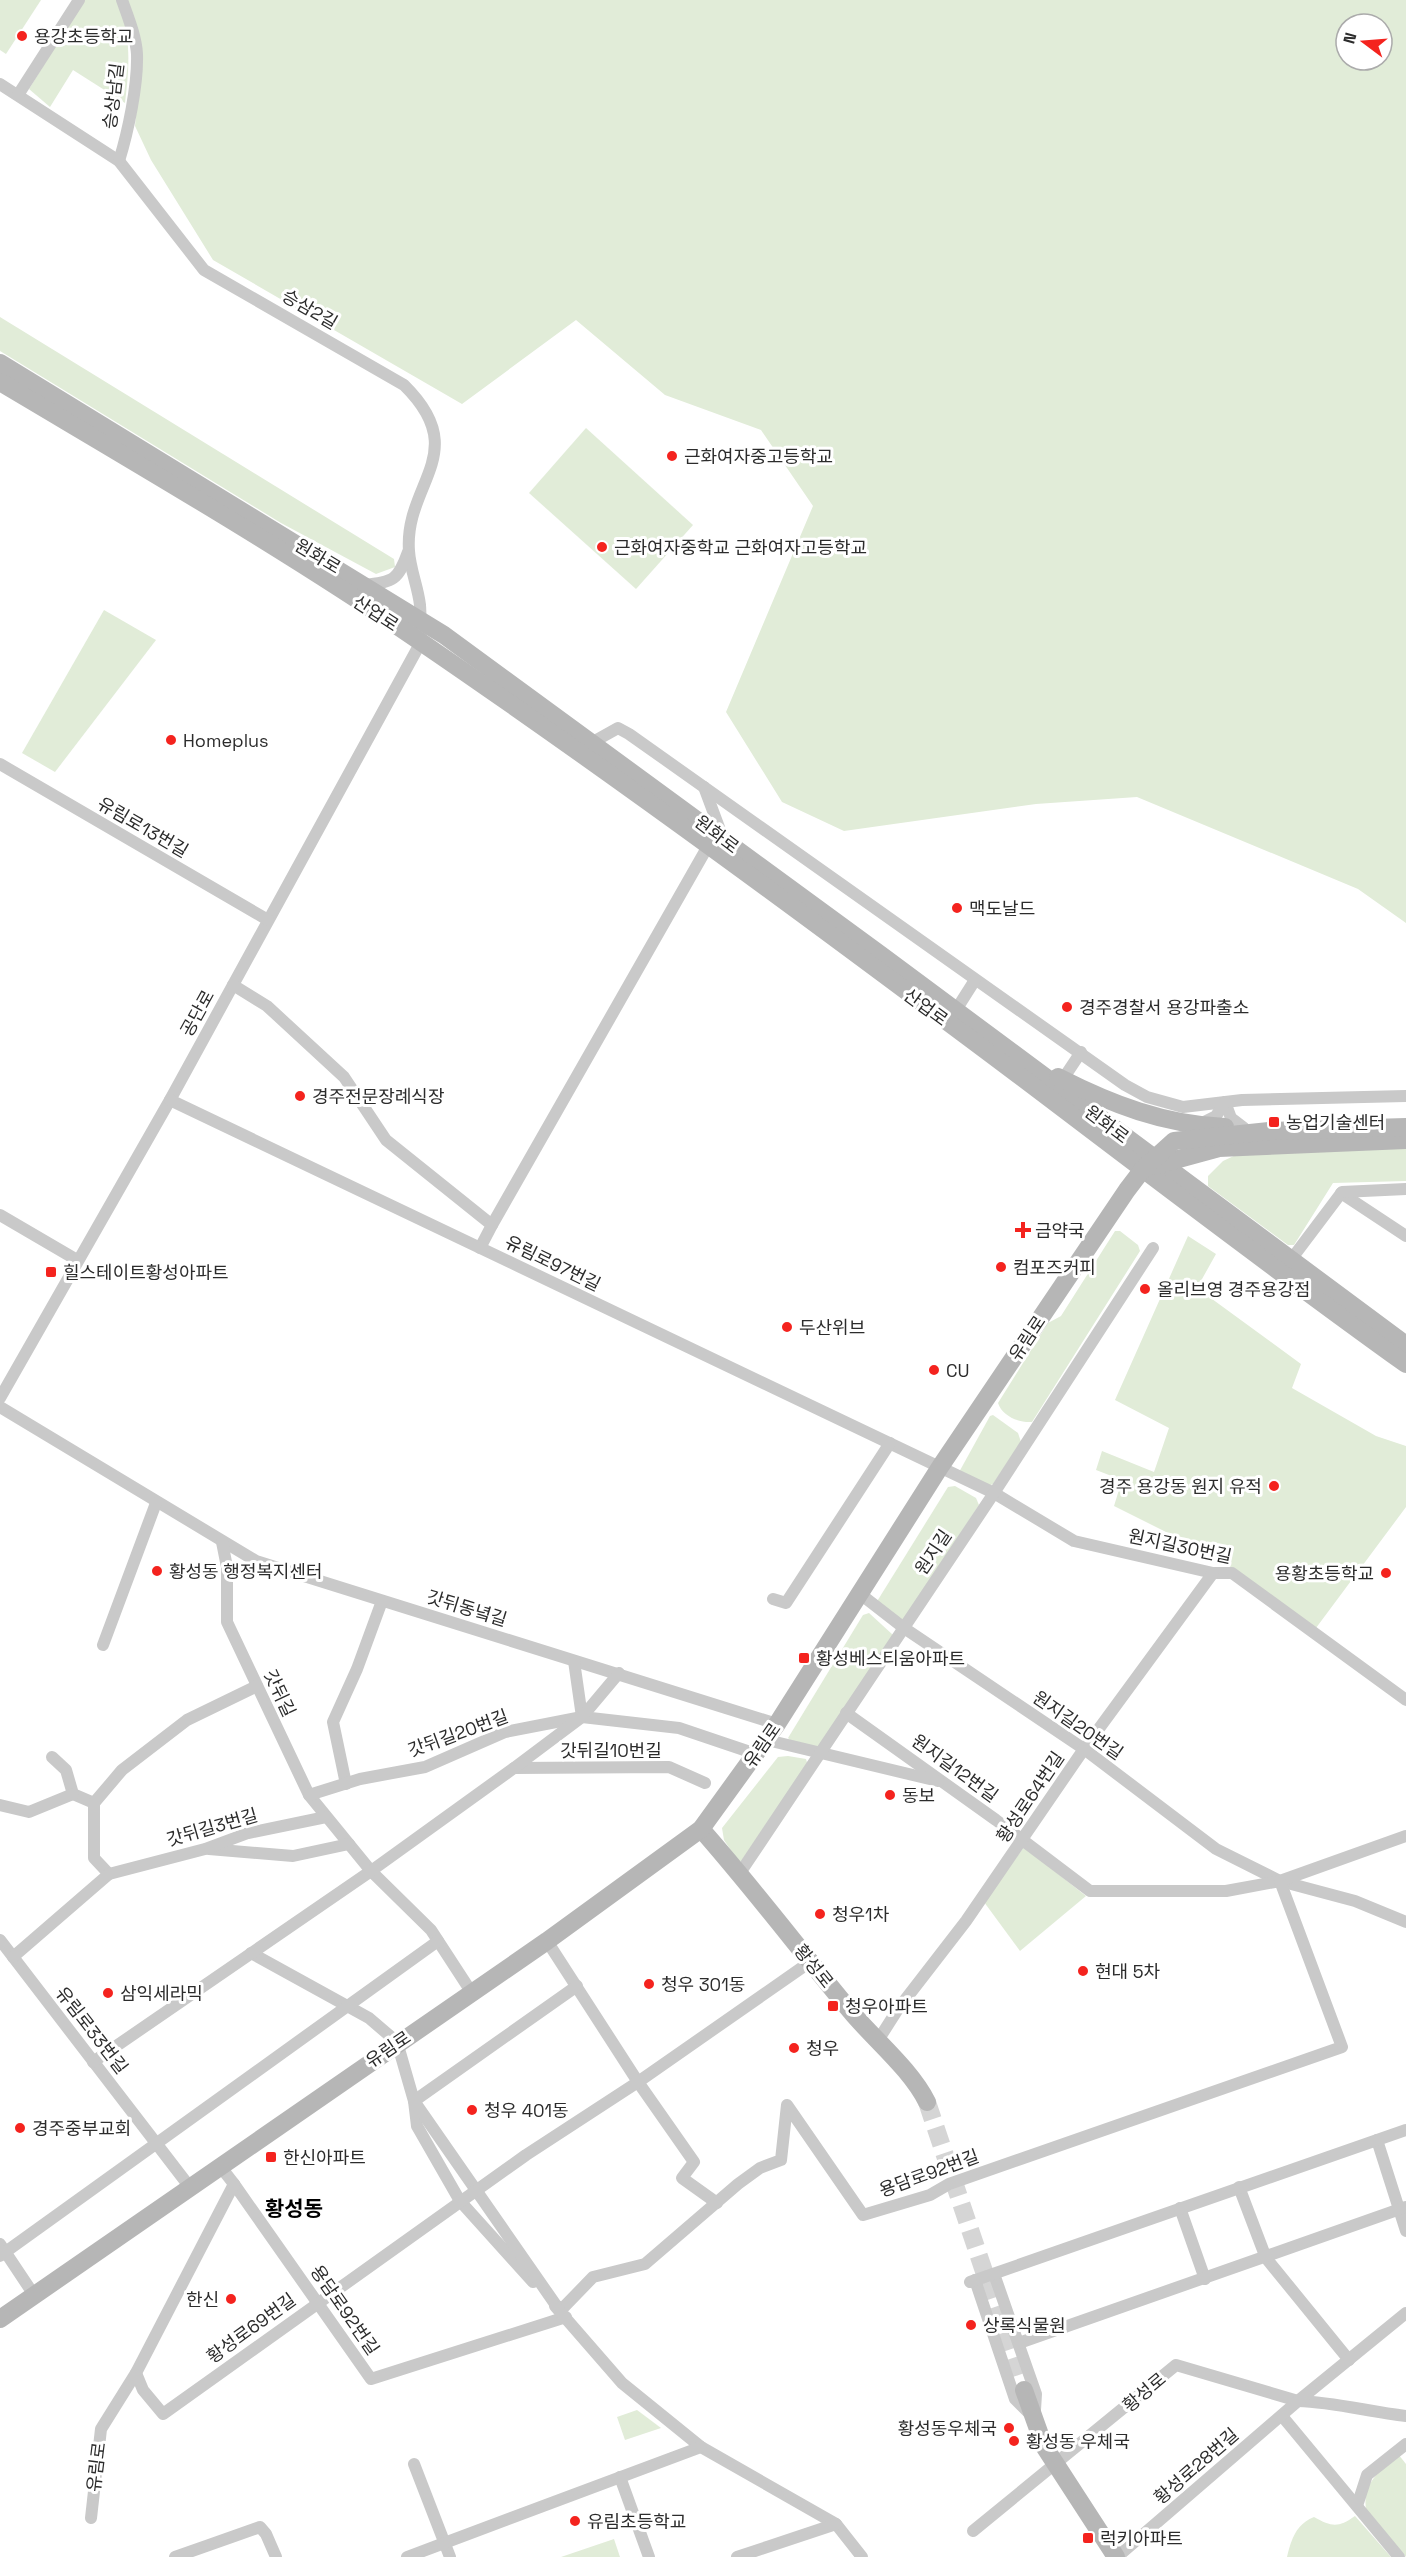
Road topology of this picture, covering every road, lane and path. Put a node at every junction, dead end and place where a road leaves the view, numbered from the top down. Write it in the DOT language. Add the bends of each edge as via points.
graph roads {
  1 [pos="79,0"];
  2 [pos="122,0"];
  3 [pos="0,84"];
  4 [pos="18,95"];
  5 [pos="119,161"];
  6 [pos="0,363"];
  7 [pos="0,382"];
  8 [pos="408,550"];
  9 [pos="364,585"];
  10 [pos="420,620"];
  11 [pos="421,642"];
  12 [pos="593,742"];
  13 [pos="0,764"];
  14 [pos="704,786"];
  15 [pos="716,842"];
  16 [pos="268,920"];
  17 [pos="975,980"];
  18 [pos="233,985"];
  19 [pos="956,1010"];
  20 [pos="992,1037"];
  21 [pos="1081,1052"];
  22 [pos="1063,1079"];
  23 [pos="1406,1096"];
  24 [pos="170,1100"];
  25 [pos="1225,1102"];
  26 [pos="1197,1125"];
  27 [pos="1406,1127"];
  28 [pos="1244,1128"];
  29 [pos="1269,1131"];
  30 [pos="1406,1140"];
  31 [pos="1152,1164"];
  32 [pos="1406,1189"];
  33 [pos="1341,1193"];
  34 [pos="0,1215"];
  35 [pos="492,1225"];
  36 [pos="1406,1236"];
  37 [pos="480,1248"];
  38 [pos="1153,1248"];
  39 [pos="77,1260"];
  40 [pos="1290,1261"];
  41 [pos="1406,1345"];
  42 [pos="1406,1364"];
  43 [pos="0,1398"];
  44 [pos="0,1407"];
  45 [pos="890,1443"];
  46 [pos="940,1467"];
  47 [pos="994,1493"];
  48 [pos="156,1503"];
  49 [pos="222,1542"];
  50 [pos="1214,1573"];
  51 [pos="858,1593"];
  52 [pos="773,1599"];
  53 [pos="382,1601"];
  54 [pos="904,1628"];
  55 [pos="103,1645"];
  56 [pos="574,1660"];
  57 [pos="620,1673"];
  58 [pos="257,1686"];
  59 [pos="1406,1700"];
  60 [pos="846,1713"];
  61 [pos="582,1717"];
  62 [pos="777,1724"];
  63 [pos="767,1740"];
  64 [pos="1084,1749"];
  65 [pos="820,1752"];
  66 [pos="756,1755"];
  67 [pos="52,1757"];
  68 [pos="514,1768"];
  69 [pos="945,1782"];
  70 [pos="705,1783"];
  71 [pos="346,1784"];
  72 [pos="73,1794"];
  73 [pos="309,1795"];
  74 [pos="94,1803"];
  75 [pos="0,1805"];
  76 [pos="326,1817"];
  77 [pos="701,1829"];
  78 [pos="1406,1836"];
  79 [pos="1023,1839"];
  80 [pos="349,1845"];
  81 [pos="204,1849"];
  82 [pos="371,1871"];
  83 [pos="740,1873"];
  84 [pos="109,1874"];
  85 [pos="1280,1881"];
  86 [pos="1406,1922"];
  87 [pos="0,1940"];
  88 [pos="438,1941"];
  89 [pos="547,1941"];
  90 [pos="251,1953"];
  91 [pos="13,1957"];
  92 [pos="810,1962"];
  93 [pos="577,1986"];
  94 [pos="471,1993"];
  95 [pos="349,2006"];
  96 [pos="397,2042"];
  97 [pos="877,2042"];
  98 [pos="93,2062"];
  99 [pos="638,2082"];
  100 [pos="414,2101"];
  101 [pos="927,2102"];
  102 [pos="1406,2130"];
  103 [pos="1377,2140"];
  104 [pos="155,2142"];
  105 [pos="220,2166"];
  106 [pos="234,2184"];
  107 [pos="189,2186"];
  108 [pos="1239,2187"];
  109 [pos="477,2189"];
  110 [pos="460,2201"];
  111 [pos="717,2203"];
  112 [pos="1180,2208"];
  113 [pos="1402,2208"];
  114 [pos="1406,2231"];
  115 [pos="2,2250"];
  116 [pos="1266,2258"];
  117 [pos="994,2274"];
  118 [pos="1205,2279"];
  119 [pos="33,2295"];
  120 [pos="317,2303"];
  121 [pos="1406,2313"];
  122 [pos="563,2314"];
  123 [pos="0,2319"];
  124 [pos="1019,2343"];
  125 [pos="1349,2360"];
  126 [pos="136,2373"];
  127 [pos="1024,2390"];
  128 [pos="1298,2401"];
  129 [pos="1282,2416"];
  130 [pos="1406,2416"];
  131 [pos="1034,2418"];
  132 [pos="1406,2444"];
  133 [pos="701,2447"];
  134 [pos="414,2464"];
  135 [pos="1055,2466"];
  136 [pos="620,2477"];
  137 [pos="1357,2506"];
  138 [pos="91,2518"];
  139 [pos="836,2524"];
  140 [pos="973,2532"];
  141 [pos="445,2544"];
  142 [pos="175,2557"];
  143 [pos="276,2557"];
  144 [pos="407,2557"];
  145 [pos="450,2557"];
  146 [pos="649,2557"];
  147 [pos="737,2557"];
  148 [pos="862,2557"];
  149 [pos="1117,2557"];
  150 [pos="1399,2557"];
  1 -- 4 [label="street"];
  2 -- 5 [label="street, 승상남길" via="137,55 128,134"];
  3 -- 4 [label="street, 승삼2길"];
  4 -- 5 [label="street, 승삼2길"];
  5 -- 8 [label="street, 승삼2길" via="204,270 404,385 421,402 432,424 435,446 430,474 412,520"];
  6 -- 9 [label="street, 원화로"];
  7 -- 11 [label="street, 산업로"];
  8 -- 9 [label="street" via="399,575 386,583"];
  8 -- 10 [label="street, 승삼2길"];
  9 -- 10 [label="street, 원화로"];
  10 -- 11 [label="street, 승삼2길"];
  10 -- 12 [label="street, 원화로"];
  11 -- 15 [label="street, 산업로"];
  11 -- 16 [label="street, 공단로"];
  12 -- 14 [label="street" via="618,728"];
  12 -- 15 [label="street, 원화로"];
  13 -- 16 [label="street, 유림로13번길"];
  14 -- 15 [label="street"];
  14 -- 17 [label="street"];
  15 -- 19 [label="street, 원화로"];
  15 -- 31 [label="street, 산업로"];
  15 -- 35 [label="street" via="597,1039"];
  16 -- 18 [label="street, 공단로"];
  17 -- 19 [label="street"];
  17 -- 21 [label="street"];
  18 -- 24 [label="street, 공단로"];
  18 -- 35 [label="street, 유림로97번길" via="267,1006 344,1077 386,1140"];
  19 -- 20 [label="street, 원화로"];
  20 -- 22 [label="street"];
  20 -- 31 [label="street, 원화로"];
  21 -- 22 [label="street"];
  21 -- 25 [label="street" via="1148,1097 1183,1107"];
  22 -- 26 [label="street" via="1127,1108"];
  23 -- 25 [label="street"];
  24 -- 37 [label="street"];
  24 -- 39 [label="street, 공단로"];
  25 -- 26 [label="street" via="1216,1116"];
  25 -- 28 [label="street" via="1231,1118"];
  26 -- 28 [label="street"];
  27 -- 29 [label="street"];
  28 -- 29 [label="street"];
  29 -- 31 [label="street" via="1173,1141"];
  30 -- 31 [label="street" via="1219,1148"];
  31 -- 40 [label="street, 원화로"];
  31 -- 42 [label="street, 원화로" via="1280,1274"];
  31 -- 46 [label="street, 유림로"];
  32 -- 33 [label="street"];
  33 -- 36 [label="street"];
  33 -- 40 [label="street"];
  34 -- 39 [label="street"];
  35 -- 37 [label="street, 유림로97번길"];
  37 -- 45 [label="street, 유림로97번길"];
  38 -- 47 [label="street, 원지길"];
  39 -- 43 [label="street, 공단로"];
  40 -- 41 [label="street, 원화로"];
  44 -- 48 [label="street, 갓뒤동녘길"];
  45 -- 46 [label="street, 유림로97번길"];
  45 -- 52 [label="street" via="786,1603"];
  46 -- 47 [label="street, 원지길30번길"];
  46 -- 51 [label="street, 유림로"];
  47 -- 50 [label="street, 원지길30번길" via="1074,1542"];
  47 -- 54 [label="street, 원지길"];
  48 -- 49 [label="street, 갓뒤동녘길"];
  48 -- 55 [label="street"];
  49 -- 53 [label="street, 갓뒤동녘길" via="256,1561"];
  49 -- 58 [label="street, 갓뒤길" via="228,1567 227,1622"];
  50 -- 59 [label="street, 원지길30번길" via="1232,1573"];
  50 -- 64 [label="street, 황성로64번길"];
  51 -- 54 [label="street, 원지길20번길"];
  51 -- 62 [label="street, 유림로"];
  53 -- 56 [label="street, 갓뒤동녘길"];
  53 -- 71 [label="street" via="333,1722"];
  54 -- 60 [label="street, 원지길"];
  54 -- 64 [label="street, 원지길20번길"];
  56 -- 57 [label="street, 갓뒤동녘길"];
  56 -- 61 [label="street"];
  57 -- 61 [label="street"];
  57 -- 62 [label="street, 갓뒤동녘길"];
  58 -- 73 [label="street, 갓뒤길"];
  58 -- 74 [label="street" via="187,1719 122,1770"];
  60 -- 65 [label="street, 원지길"];
  60 -- 69 [label="street, 원지길12번길"];
  61 -- 66 [label="street, 갓뒤길20번길" via="679,1728"];
  61 -- 68 [label="street"];
  61 -- 71 [label="street, 갓뒤길20번길" via="505,1732 425,1767"];
  62 -- 63 [label="street, 유림로"];
  63 -- 65 [label="street"];
  63 -- 66 [label="street, 유림로"];
  64 -- 79 [label="street, 황성로64번길"];
  64 -- 85 [label="street, 원지길20번길" via="1216,1849"];
  65 -- 69 [label="street"];
  65 -- 83 [label="street, 원지길"];
  66 -- 77 [label="street, 유림로"];
  67 -- 72 [label="street" via="66,1770"];
  68 -- 70 [label="street, 갓뒤길10번길" via="669,1767"];
  68 -- 82 [label="street"];
  69 -- 79 [label="street, 원지길12번길"];
  71 -- 73 [label="street, 갓뒤길20번길"];
  72 -- 74 [label="street"];
  72 -- 75 [label="street" via="29,1812"];
  73 -- 76 [label="street, 갓뒤길"];
  74 -- 84 [label="street" via="94,1858"];
  76 -- 80 [label="street, 갓뒤길"];
  76 -- 81 [label="street, 갓뒤길3번길" via="248,1833"];
  77 -- 83 [label="street, 황성로"];
  77 -- 89 [label="street, 유림로"];
  78 -- 85 [label="street, 원지길12번길"];
  79 -- 85 [label="street, 원지길12번길" via="1090,1891 1226,1891"];
  79 -- 97 [label="street, 황성로64번길"];
  80 -- 81 [label="street" via="293,1856"];
  80 -- 82 [label="street, 갓뒤길"];
  81 -- 84 [label="street, 갓뒤길3번길"];
  82 -- 88 [label="street, 갓뒤길"];
  82 -- 90 [label="street"];
  83 -- 92 [label="street, 황성로"];
  84 -- 91 [label="street, 갓뒤길3번길"];
  85 -- 86 [label="street, 원지길12번길" via="1355,1901"];
  85 -- 111 [label="street, 용담로92번길" via="1342,2047 949,2184 930,2195 863,2215 787,2105 781,2160 760,2168"];
  87 -- 91 [label="street, 유림로33번길"];
  88 -- 94 [label="street, 갓뒤길"];
  88 -- 95 [label="street"];
  89 -- 93 [label="street"];
  89 -- 94 [label="street, 유림로"];
  90 -- 95 [label="street"];
  90 -- 98 [label="street"];
  91 -- 98 [label="street, 유림로33번길"];
  92 -- 97 [label="street, 황성로"];
  92 -- 99 [label="street, 황성로69번길"];
  93 -- 99 [label="street"];
  93 -- 100 [label="street"];
  94 -- 96 [label="street, 유림로"];
  95 -- 96 [label="street"];
  95 -- 104 [label="street"];
  96 -- 100 [label="street"];
  96 -- 105 [label="street, 유림로"];
  97 -- 101 [label="street, 황성로" via="921,2089"];
  98 -- 104 [label="street, 유림로33번길"];
  99 -- 109 [label="street, 황성로69번길"];
  99 -- 111 [label="street" via="694,2162 682,2178"];
  100 -- 109 [label="street"];
  100 -- 110 [label="street" via="417,2126"];
  102 -- 103 [label="street"];
  103 -- 108 [label="street"];
  103 -- 113 [label="street"];
  104 -- 107 [label="street, 유림로33번길"];
  104 -- 115 [label="street"];
  105 -- 106 [label="street"];
  105 -- 107 [label="street, 유림로"];
  106 -- 120 [label="street, 용담로92번길"];
  106 -- 126 [label="street, 유림로"];
  107 -- 119 [label="street, 유림로"];
  108 -- 112 [label="street"];
  108 -- 116 [label="street"];
  109 -- 110 [label="street, 황성로69번길"];
  109 -- 122 [label="street"];
  110 -- 120 [label="street, 황성로69번길"];
  110 -- 122 [label="street"];
  111 -- 122 [label="street, 용담로92번길" via="645,2264 593,2277"];
  112 -- 117 [label="street"];
  112 -- 118 [label="street"];
  113 -- 114 [label="street"];
  113 -- 116 [label="street"];
  115 -- 119 [label="street"];
  116 -- 118 [label="street"];
  116 -- 125 [label="street"];
  117 -- 124 [label="street"];
  117 -- 131 [label="street" via="973,2281 1015,2399"];
  118 -- 124 [label="street"];
  119 -- 123 [label="street, 유림로"];
  120 -- 122 [label="street, 용담로92번길" via="371,2379"];
  120 -- 126 [label="street, 황성로69번길" via="163,2414 143,2390"];
  121 -- 125 [label="street, 황성로28번길"];
  122 -- 133 [label="street" via="622,2383"];
  124 -- 131 [label="street" via="1036,2394"];
  125 -- 128 [label="street, 황성로28번길"];
  126 -- 138 [label="street, 유림로" via="101,2429"];
  127 -- 131 [label="street"];
  128 -- 129 [label="street, 황성로28번길"];
  128 -- 130 [label="street"];
  128 -- 135 [label="street, 황성로" via="1176,2365"];
  129 -- 137 [label="street"];
  129 -- 149 [label="street, 황성로28번길"];
  131 -- 135 [label="street"];
  132 -- 137 [label="street" via="1367,2475"];
  133 -- 136 [label="street"];
  133 -- 139 [label="street"];
  134 -- 141 [label="street"];
  135 -- 140 [label="street, 황성로"];
  135 -- 149 [label="street"];
  136 -- 141 [label="street"];
  136 -- 146 [label="street"];
  137 -- 150 [label="street"];
  139 -- 147 [label="street"];
  139 -- 148 [label="street"];
  141 -- 144 [label="street"];
  141 -- 145 [label="street"];
  142 -- 143 [label="street" via="260,2528"];
}
